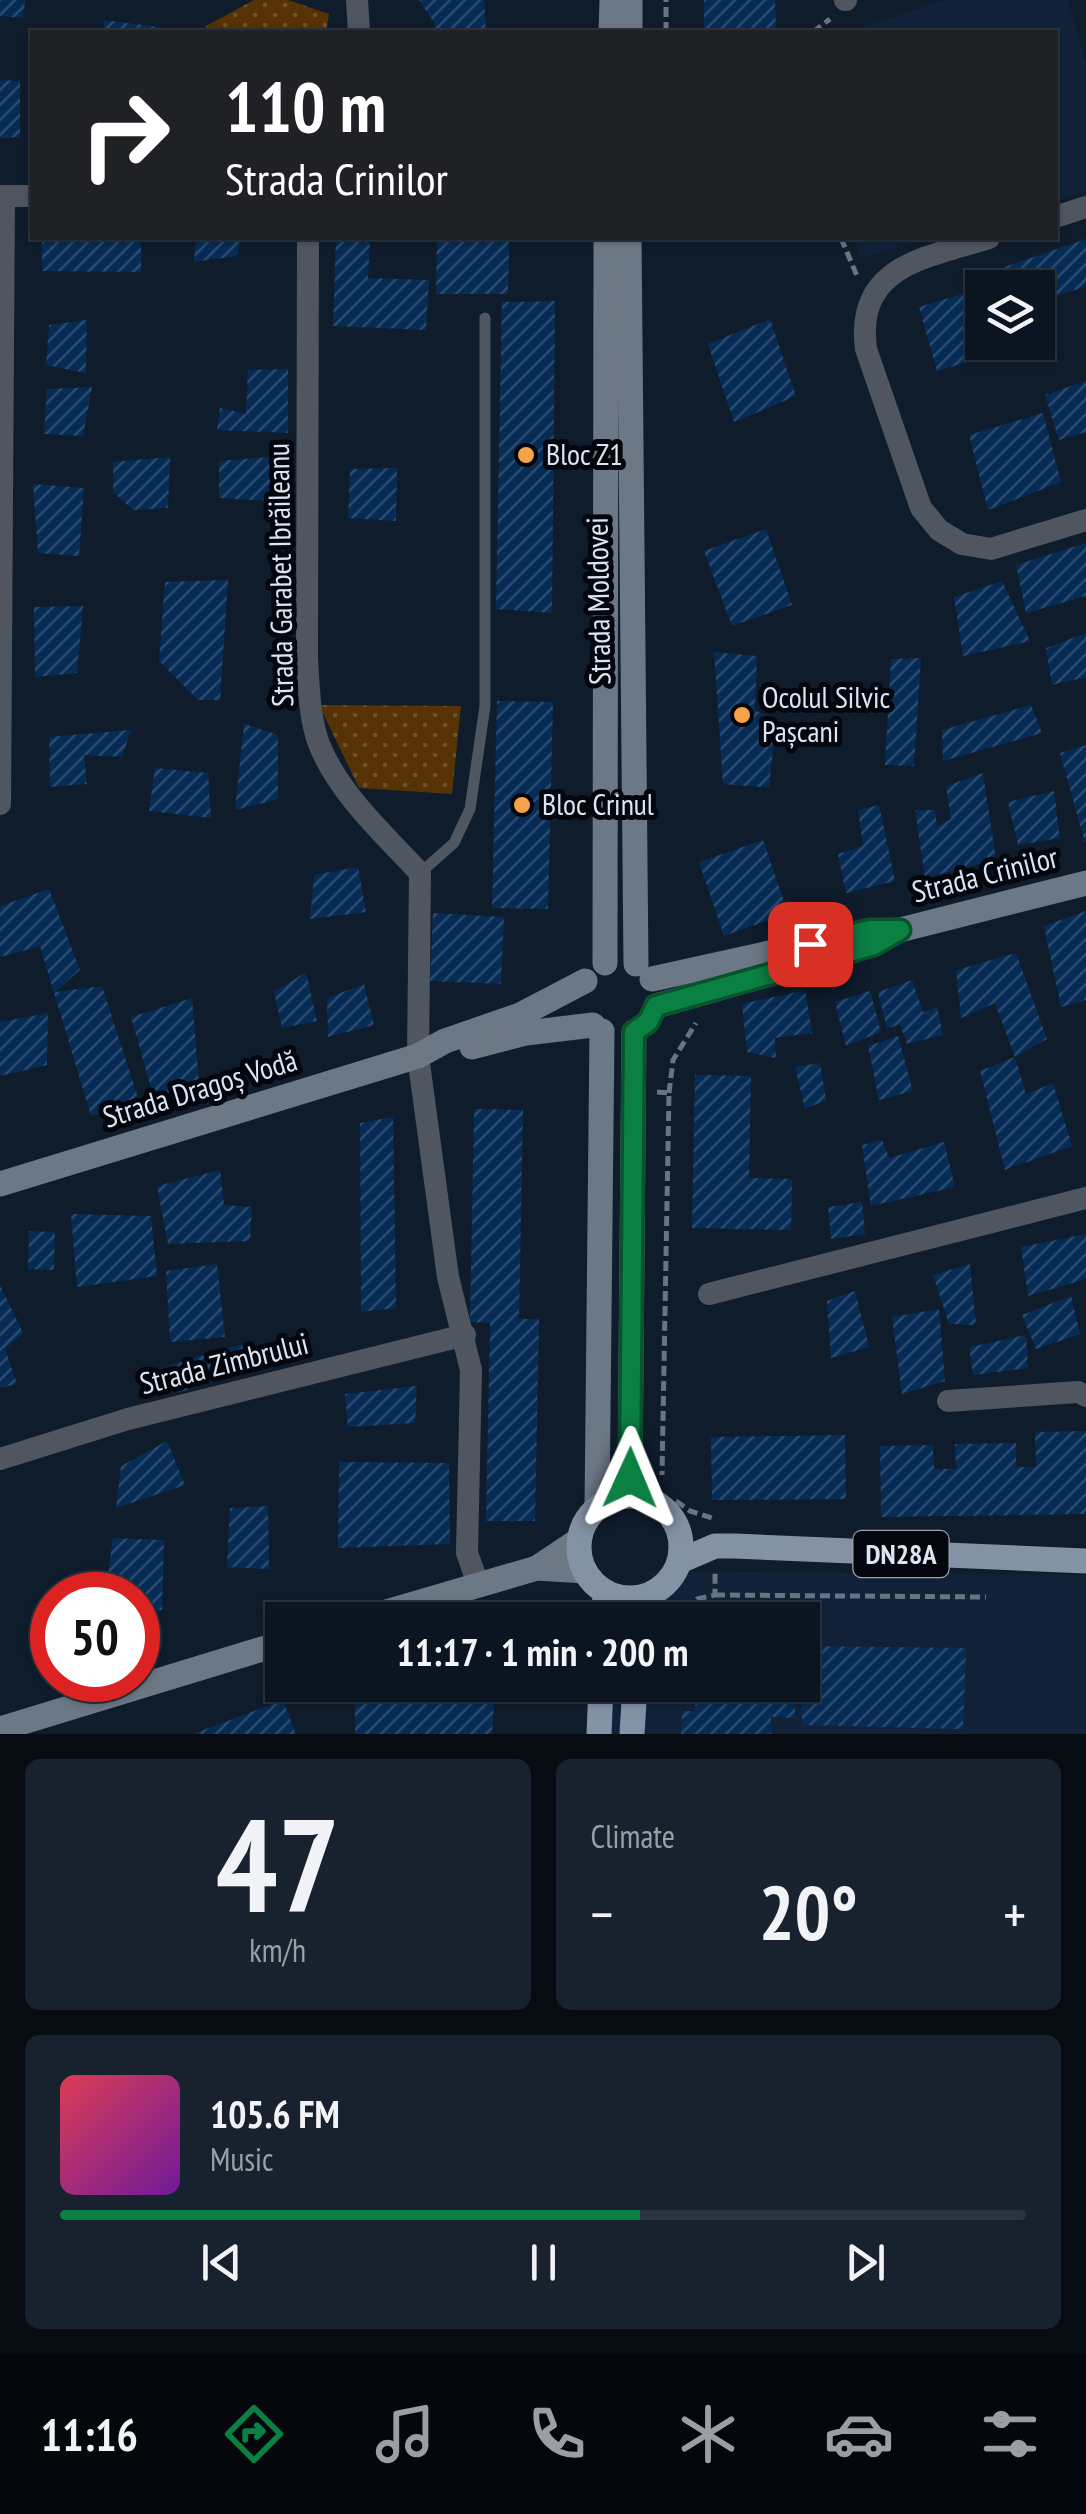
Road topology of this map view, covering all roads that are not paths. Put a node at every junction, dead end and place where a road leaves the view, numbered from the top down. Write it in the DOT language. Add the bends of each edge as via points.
graph roads {
  1 [pos="357,0"];
  2 [pos="612,0"];
  3 [pos="630,0"];
  4 [pos="359,30"];
  5 [pos="611,30"];
  6 [pos="630,30"];
  7 [pos="2,196"];
  8 [pos="30,196"];
  9 [pos="1086,207"];
  10 [pos="1058,215"];
  11 [pos="308,240"];
  12 [pos="606,240"];
  13 [pos="629,240"];
  14 [pos="983,240"];
  15 [pos="485,318"];
  16 [pos="1086,520"];
  17 [pos="0,804"];
  18 [pos="420,873"];
  19 [pos="1086,883"];
  20 [pos="900,930"];
  21 [pos="644,971"];
  22 [pos="595,972"];
  23 [pos="656,1006"];
  24 [pos="597,1028"];
  25 [pos="634,1032"];
  26 [pos="418,1056"];
  27 [pos="0,1184"];
  28 [pos="1086,1198"];
  29 [pos="709,1294"];
  30 [pos="464,1335"];
  31 [pos="1086,1396"];
  32 [pos="948,1401"];
  33 [pos="0,1459"];
  34 [pos="659,1496"];
  35 [pos="597,1508"];
  36 [pos="678,1528"];
  37 [pos="579,1540"];
  38 [pos="715,1559"];
  39 [pos="1086,1560"];
  40 [pos="680,1561"];
  41 [pos="537,1568"];
  42 [pos="585,1572"];
  43 [pos="478,1584"];
  44 [pos="605,1592"];
  45 [pos="419,1602"];
  46 [pos="605,1602"];
  47 [pos="628,1602"];
  48 [pos="645,1602"];
  49 [pos="265,1649"];
  50 [pos="601,1702"];
  51 [pos="634,1702"];
  52 [pos="0,1728"];
  53 [pos="600,1734"];
  54 [pos="632,1734"];
  1 -- 4 [label="street"];
  2 -- 5 [label="main road"];
  3 -- 6 [label="main road"];
  7 -- 8 [label="street"];
  7 -- 17 [label="street"];
  9 -- 10 [label="street"];
  11 -- 18 [label="street, Strada Garabet Ibrăileanu" via="310,709 338,779"];
  12 -- 22 [label="main road, Strada Moldovei"];
  13 -- 21 [label="main road, Strada Moldovei"];
  14 -- 16 [label="street" via="890,273 872,293 862,324 921,508 962,544 991,549"];
  15 -- 18 [label="lane" via="486,706 470,809 454,843"];
  18 -- 26 [label="street"];
  19 -- 20 [label="main road, Strada Crinilor"];
  20 -- 21 [label="main road, Strada Crinilor"];
  20 -- 23 [label="main road, Strada Crinilor" via="874,945"];
  21 -- 22 [label="main road" via="620,960"];
  21 -- 23 [label="main road"];
  22 -- 24 [label="main road" via="582,1007"];
  22 -- 26 [label="main road, Strada Dragoș Vodă" via="520,1015"];
  23 -- 25 [label="main road"];
  24 -- 25 [label="main road" via="618,1036"];
  24 -- 26 [label="main road, Strada Dragoș Vodă" via="526,1034"];
  24 -- 35 [label="main road"];
  25 -- 34 [label="main road, DN28A" via="630,1478"];
  26 -- 27 [label="main road, Strada Dragoș Vodă"];
  26 -- 30 [label="street" via="448,1278"];
  28 -- 29 [label="street"];
  30 -- 33 [label="street, Strada Zimbrului" via="128,1419"];
  30 -- 43 [label="street" via="472,1370 467,1552"];
  31 -- 32 [label="street"];
  34 -- 35 [label="main road" via="623,1496"];
  34 -- 36 [label="main road, DN28A"];
  35 -- 37 [label="main road"];
  36 -- 38 [label="main road, DN28A"];
  36 -- 40 [label="main road"];
  37 -- 41 [label="main road"];
  37 -- 42 [label="main road"];
  38 -- 39 [label="main road, DN28A"];
  38 -- 40 [label="main road, DN28A"];
  40 -- 48 [label="main road, DN28A"];
  41 -- 42 [label="main road"];
  41 -- 43 [label="main road"];
  42 -- 44 [label="main road"];
  43 -- 45 [label="main road"];
  44 -- 46 [label="main road"];
  44 -- 47 [label="main road, DN28A"];
  49 -- 52 [label="main road"];
  50 -- 53 [label="main road"];
  51 -- 54 [label="main road"];
}
